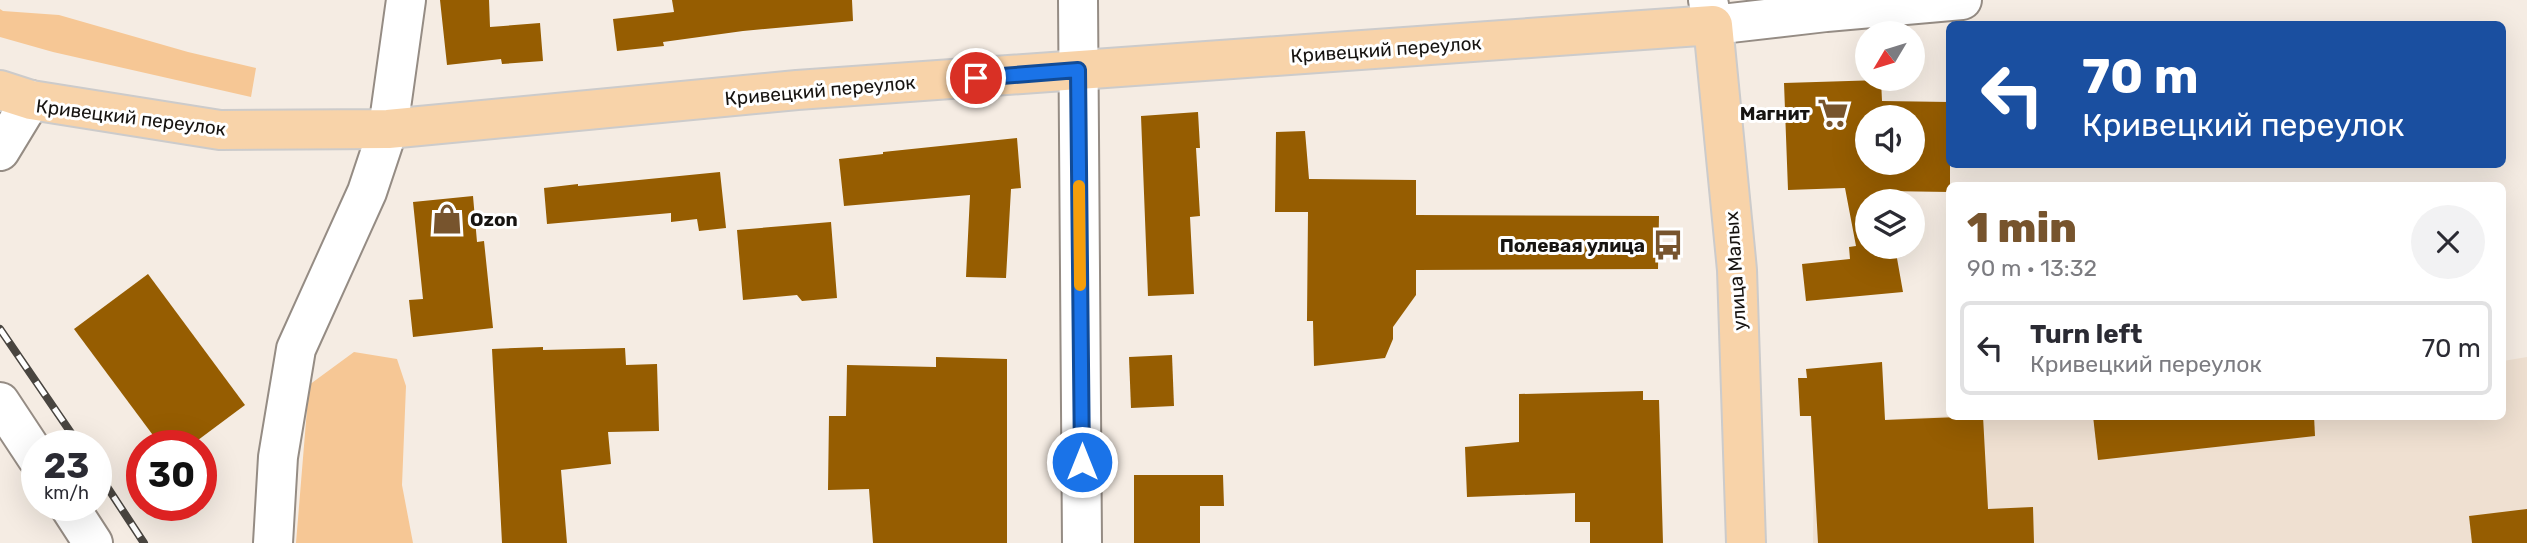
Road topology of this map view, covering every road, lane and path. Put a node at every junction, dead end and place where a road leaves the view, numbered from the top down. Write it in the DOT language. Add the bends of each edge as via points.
graph roads {
  1 [pos="406,0"];
  2 [pos="1078,0"];
  3 [pos="1962,0"];
  4 [pos="1711,13"];
  5 [pos="1078,70"];
  6 [pos="15,95"];
  7 [pos="388,129"];
  8 [pos="0,151"];
  9 [pos="0,402"];
  10 [pos="21,434"];
  11 [pos="79,521"];
  12 [pos="93,543"];
  13 [pos="273,543"];
  14 [pos="1082,543"];
  15 [pos="1746,543"];
  1 -- 7 [label="street"];
  2 -- 5 [label="street"];
  3 -- 4 [label="street" via="1826,12"];
  4 -- 5 [label="main road, Кривецкий переулок"];
  4 -- 15 [label="main road, улица Малых" via="1737,270"];
  5 -- 7 [label="main road, Кривецкий переулок" via="797,90"];
  5 -- 14 [label="street"];
  6 -- 7 [label="main road, Кривецкий переулок" via="220,130"];
  6 -- 8 [label="street, Кривецкий переулок"];
  7 -- 13 [label="street" via="367,192 296,349 278,457"];
  9 -- 10 [label="street"];
  11 -- 12 [label="street"];
}
